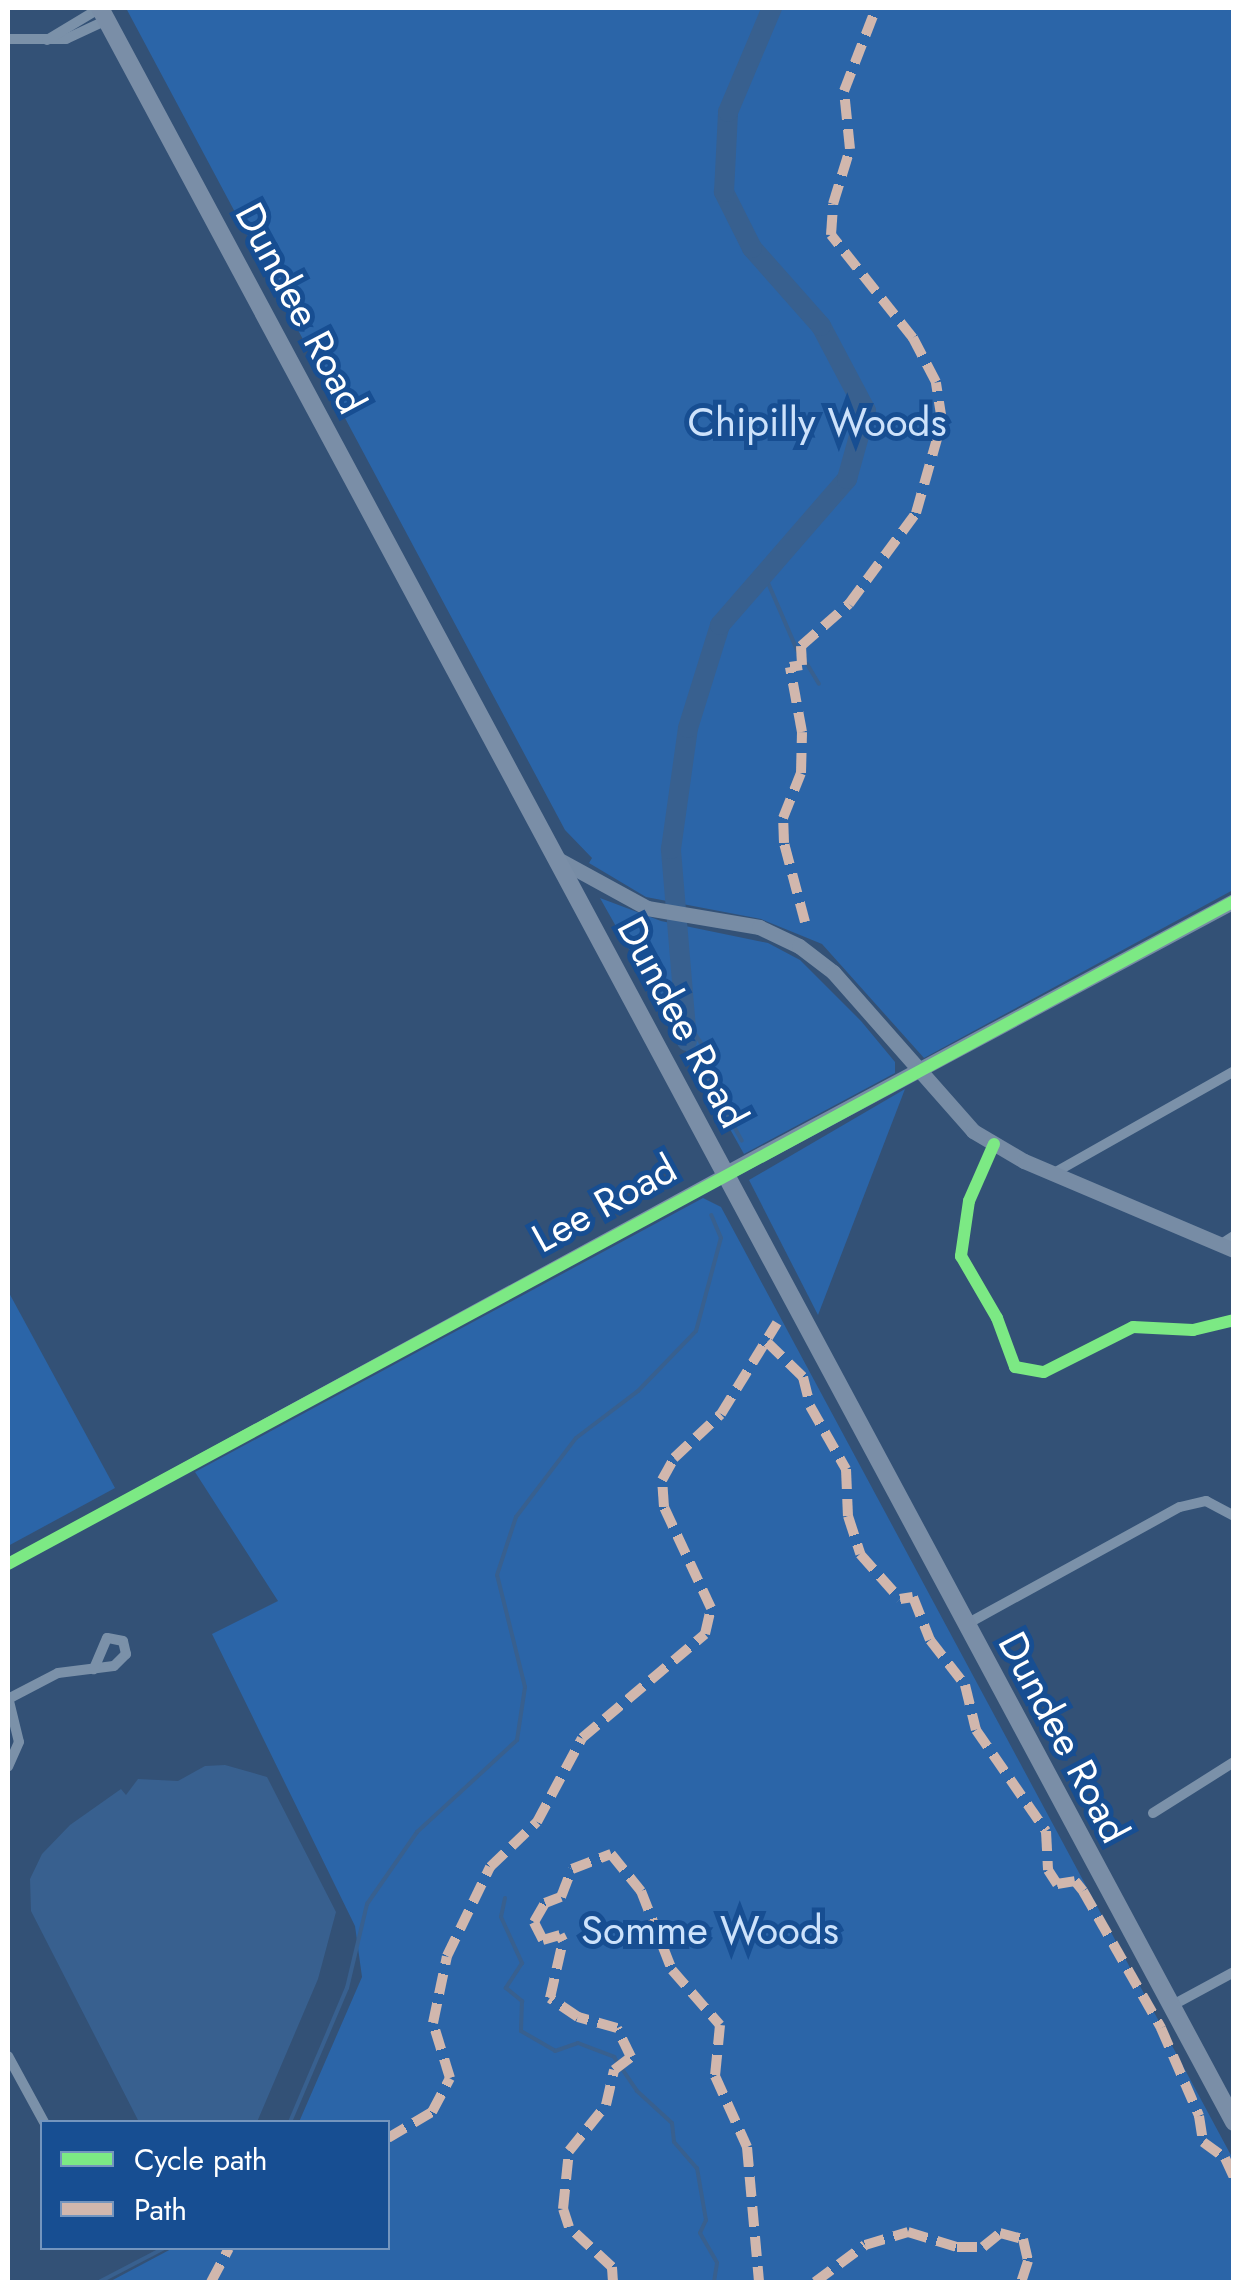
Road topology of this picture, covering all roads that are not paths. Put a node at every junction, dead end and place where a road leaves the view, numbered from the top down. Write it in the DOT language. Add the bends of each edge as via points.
graph roads {
  1 [pos="103,12"];
  2 [pos="8,39"];
  3 [pos="554,856"];
  4 [pos="1234,901"];
  5 [pos="915,1070"];
  6 [pos="1234,1071"];
  7 [pos="994,1144"];
  8 [pos="1054,1173"];
  9 [pos="724,1174"];
  10 [pos="1229,1244"];
  11 [pos="1234,1320"];
  12 [pos="1234,1516"];
  13 [pos="8,1564"];
  14 [pos="964,1626"];
  15 [pos="94,1669"];
  16 [pos="8,1698"];
  17 [pos="1234,1762"];
  18 [pos="8,1767"];
  19 [pos="1153,1813"];
  20 [pos="1234,1972"];
  21 [pos="1170,2006"];
  22 [pos="8,2056"];
  23 [pos="43,2120"];
  24 [pos="1234,2122"];
  1 -- 2 [label="street" via="66,39"];
  1 -- 3 [label="main road, Dundee Road"];
  3 -- 5 [label="main road" via="660,911 760,927 800,946 833,972"];
  3 -- 9 [label="main road, Dundee Road"];
  4 -- 5 [label="main road, Lee Road"];
  5 -- 7 [label="main road" via="951,1111"];
  5 -- 9 [label="main road, Lee Road"];
  6 -- 8 [label="street"];
  7 -- 8 [label="main road"];
  7 -- 11 [label="street" via="969,1201 960,1256 998,1318 1015,1366 1044,1372 1133,1327 1194,1330"];
  8 -- 10 [label="main road"];
  9 -- 13 [label="street, Lee Road"];
  9 -- 14 [label="main road, Dundee Road"];
  12 -- 14 [label="street" via="1206,1501 1180,1507"];
  14 -- 21 [label="main road, Dundee Road"];
  15 -- 16 [label="street" via="45,1678"];
  16 -- 18 [label="street" via="19,1742"];
  17 -- 19 [label="street"];
  20 -- 21 [label="street"];
  21 -- 24 [label="main road, Dundee Road"];
  22 -- 23 [label="street"];
}
